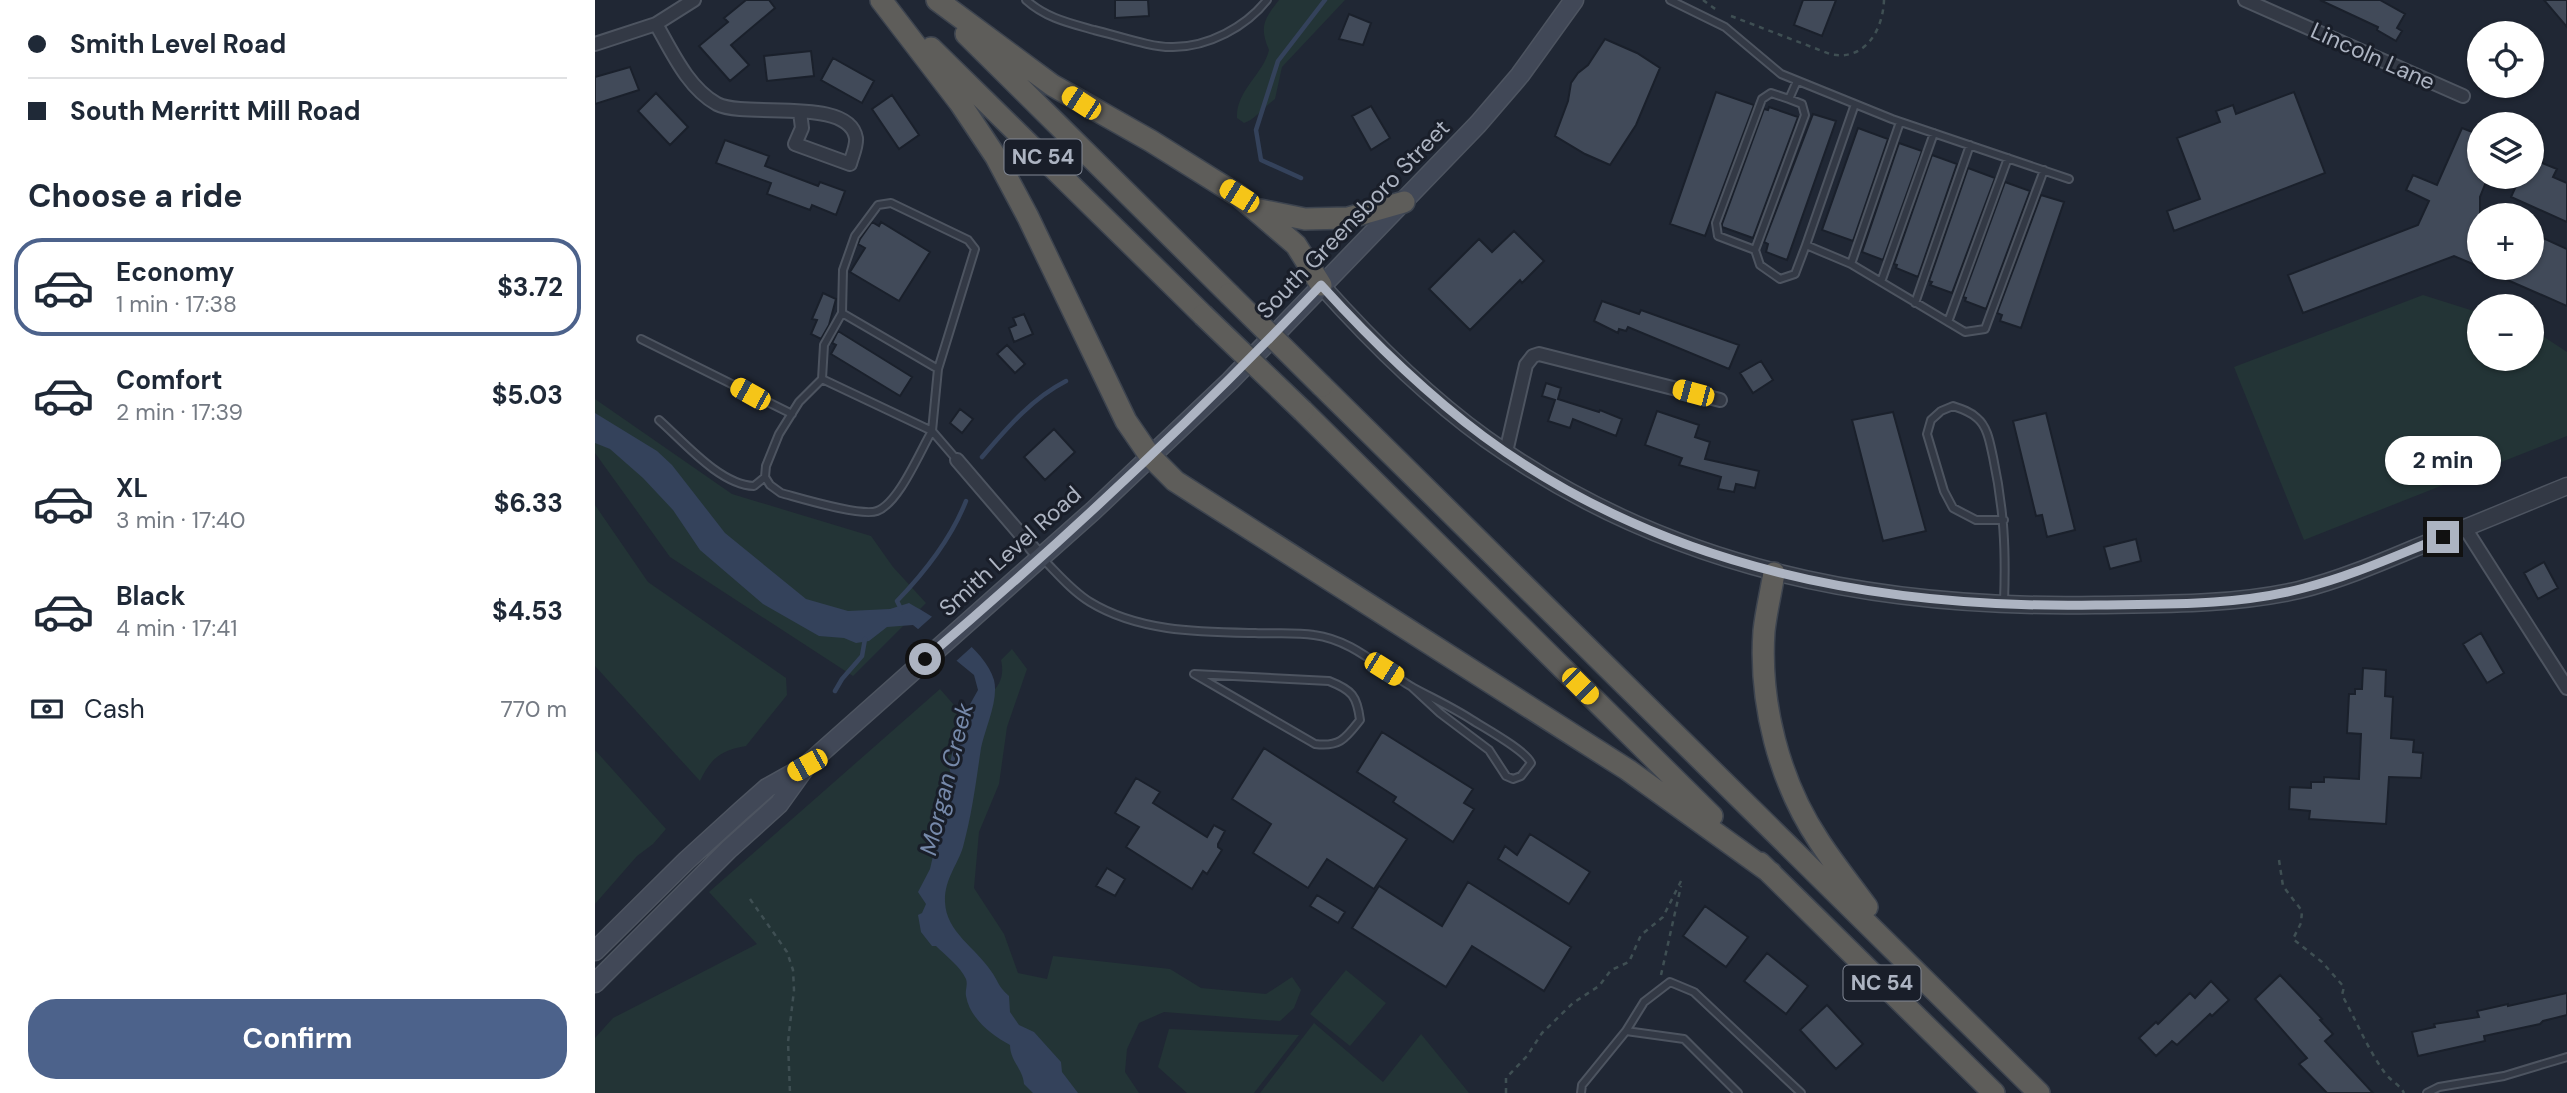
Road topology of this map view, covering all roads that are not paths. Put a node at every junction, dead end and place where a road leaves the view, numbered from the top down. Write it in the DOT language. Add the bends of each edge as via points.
graph roads {
  1 [pos="694,0"];
  2 [pos="881,0"];
  3 [pos="935,0"];
  4 [pos="1026,0"];
  5 [pos="1267,0"];
  6 [pos="1574,0"];
  7 [pos="1669,0"];
  8 [pos="2245,0"];
  9 [pos="656,24"];
  10 [pos="595,44"];
  11 [pos="1797,81"];
  12 [pos="2463,96"];
  13 [pos="1789,99"];
  14 [pos="1855,104"];
  15 [pos="800,112"];
  16 [pos="1900,122"];
  17 [pos="1934,133"];
  18 [pos="1969,145"];
  19 [pos="2008,158"];
  20 [pos="2044,170"];
  21 [pos="2069,179"];
  22 [pos="1403,202"];
  23 [pos="1258,210"];
  24 [pos="1806,245"];
  25 [pos="1755,250"];
  26 [pos="1850,264"];
  27 [pos="1881,282"];
  28 [pos="1321,285"];
  29 [pos="1915,303"];
  30 [pos="842,313"];
  31 [pos="1948,322"];
  32 [pos="641,340"];
  33 [pos="938,369"];
  34 [pos="822,379"];
  35 [pos="1720,400"];
  36 [pos="792,414"];
  37 [pos="659,420"];
  38 [pos="932,431"];
  39 [pos="1506,452"];
  40 [pos="1150,456"];
  41 [pos="957,460"];
  42 [pos="765,477"];
  43 [pos="2567,486"];
  44 [pos="2004,520"];
  45 [pos="2465,528"];
  46 [pos="1041,558"];
  47 [pos="1774,573"];
  48 [pos="2004,605"];
  49 [pos="1194,674"];
  50 [pos="1412,687"];
  51 [pos="2567,688"];
  52 [pos="807,765"];
  53 [pos="1770,873"];
  54 [pos="595,951"];
  55 [pos="595,957"];
  56 [pos="1903,957"];
  57 [pos="595,964"];
  58 [pos="595,983"];
  59 [pos="1626,1031"];
  60 [pos="2567,1057"];
  61 [pos="1581,1093"];
  62 [pos="1738,1093"];
  63 [pos="1801,1093"];
  64 [pos="1994,1093"];
  65 [pos="2039,1093"];
  66 [pos="2427,1093"];
  1 -- 9 [label="street"];
  2 -- 40 [label="highway" via="996,157 1126,421"];
  2 -- 53 [label="highway, NC 54, bridge"];
  3 -- 23 [label="highway" via="1052,85"];
  3 -- 56 [label="highway, NC 54, bridge"];
  4 -- 5 [label="lane" via="1040,12 1066,22 1172,47 1202,43 1235,29"];
  6 -- 22 [label="main road, South Greensboro Street" via="1520,75"];
  7 -- 11 [label="lane" via="1725,27 1781,74"];
  8 -- 12 [label="street, Lincoln Lane"];
  9 -- 10 [label="street"];
  9 -- 15 [label="street" via="694,84 719,105"];
  11 -- 13 [label="lane"];
  11 -- 14 [label="lane"];
  13 -- 25 [label="lane" via="1802,104 1805,115"];
  13 -- 25 [label="lane" via="1771,93 1762,99 1717,223 1719,236"];
  14 -- 16 [label="lane"];
  14 -- 24 [label="lane"];
  15 -- 15 [label="street" via="802,128 795,144 850,164 856,141 846,124 825,113"];
  16 -- 17 [label="lane"];
  16 -- 26 [label="lane"];
  17 -- 18 [label="lane"];
  17 -- 27 [label="lane"];
  18 -- 19 [label="lane"];
  18 -- 29 [label="lane"];
  19 -- 20 [label="lane"];
  19 -- 31 [label="lane"];
  20 -- 21 [label="lane"];
  20 -- 31 [label="lane" via="1985,329 1965,332"];
  22 -- 23 [label="highway" via="1348,218 1305,219"];
  22 -- 28 [label="main road, South Greensboro Street"];
  23 -- 28 [label="highway" via="1296,245"];
  24 -- 25 [label="lane" via="1795,274 1780,279 1760,265"];
  24 -- 26 [label="lane"];
  26 -- 27 [label="lane"];
  27 -- 29 [label="lane"];
  28 -- 39 [label="street" via="1426,391"];
  28 -- 40 [label="main road, South Greensboro Street" via="1230,381"];
  29 -- 31 [label="lane"];
  30 -- 33 [label="lane"];
  30 -- 33 [label="lane" via="843,270 856,236 878,205 891,203 968,240 975,249"];
  30 -- 34 [label="lane" via="824,345"];
  32 -- 36 [label="lane"];
  33 -- 38 [label="lane"];
  34 -- 36 [label="lane"];
  34 -- 38 [label="lane"];
  35 -- 39 [label="street" via="1539,354 1526,365"];
  36 -- 42 [label="lane" via="779,434"];
  37 -- 42 [label="lane" via="724,478 754,486"];
  38 -- 41 [label="lane"];
  38 -- 42 [label="lane" via="894,497 874,513 781,493"];
  39 -- 47 [label="street" via="1632,523 1682,545"];
  40 -- 46 [label="main road, Smith Level Road"];
  40 -- 53 [label="highway" via="1187,490 1605,755"];
  41 -- 46 [label="street"];
  43 -- 45 [label="street"];
  44 -- 44 [label="lane" via="1988,434 1979,419 1964,409 1953,406 1941,411 1931,420 1927,434 1953,508 1976,520"];
  44 -- 48 [label="lane"];
  45 -- 48 [label="street" via="2354,573 2277,594 2170,604"];
  45 -- 51 [label="street"];
  46 -- 50 [label="lane" via="1091,602 1143,624 1202,632 1314,635 1362,652"];
  46 -- 52 [label="main road, Smith Level Road"];
  47 -- 48 [label="street" via="1915,598"];
  47 -- 56 [label="highway" via="1764,630 1763,676 1783,769 1818,840"];
  49 -- 49 [label="lane" via="1315,744 1332,746 1346,738 1360,720 1358,702 1346,688 1329,681"];
  50 -- 50 [label="lane" via="1489,750 1506,776 1513,779 1528,771 1531,763 1525,752"];
  52 -- 54 [label="main road, Smith Level Road" via="767,788"];
  52 -- 58 [label="main road, Smith Level Road" via="779,804"];
  53 -- 64 [label="highway, NC 54"];
  55 -- 57 [label="main road"];
  56 -- 65 [label="highway, NC 54"];
  59 -- 61 [label="lane" via="1582,1085"];
  59 -- 62 [label="lane" via="1684,1039"];
  59 -- 63 [label="lane" via="1644,1002 1670,982 1694,992"];
  60 -- 66 [label="lane"];
}
